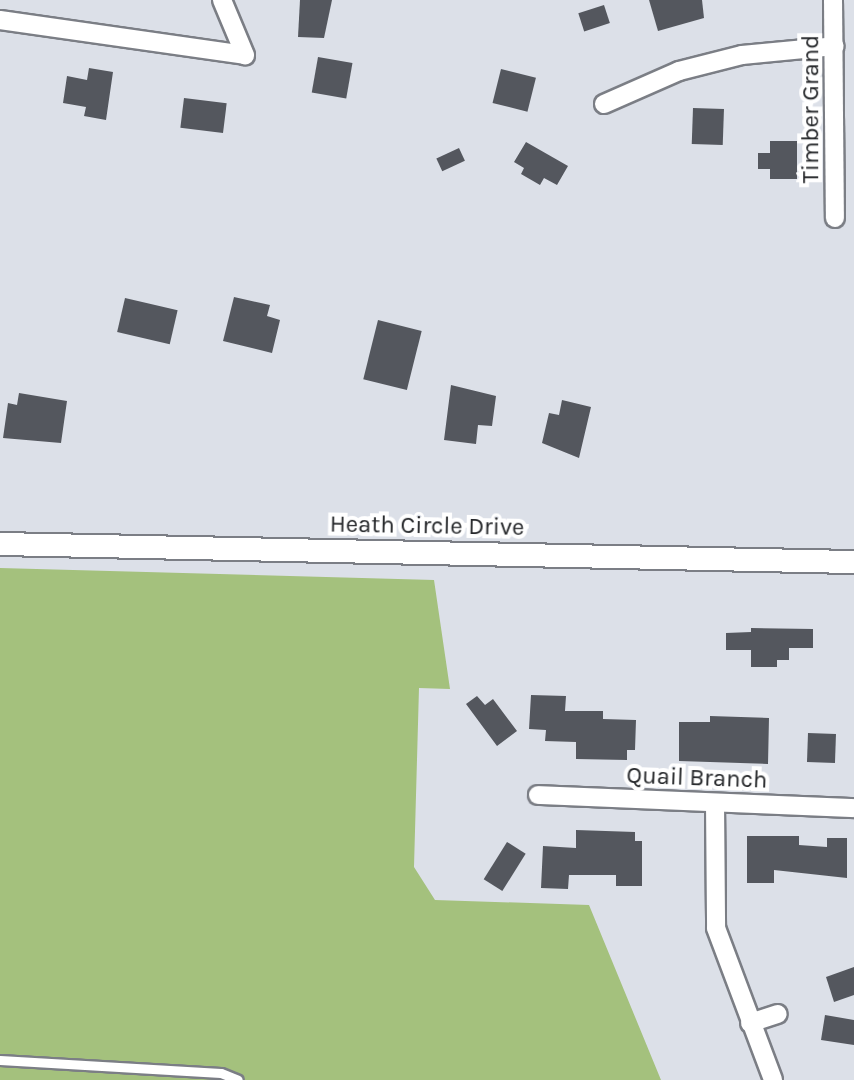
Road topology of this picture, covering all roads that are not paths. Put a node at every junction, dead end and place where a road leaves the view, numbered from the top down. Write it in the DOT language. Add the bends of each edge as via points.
graph roads {
  1 [pos="222,0"];
  2 [pos="833,0"];
  3 [pos="0,20"];
  4 [pos="835,46"];
  5 [pos="604,104"];
  6 [pos="835,218"];
  7 [pos="0,544"];
  8 [pos="854,562"];
  9 [pos="538,795"];
  10 [pos="715,803"];
  11 [pos="854,808"];
  12 [pos="778,1014"];
  13 [pos="750,1023"];
  14 [pos="0,1060"];
  15 [pos="238,1080"];
  16 [pos="773,1080"];
  1 -- 3 [label="street" via="245,55"];
  2 -- 4 [label="street, Timber Grand"];
  4 -- 5 [label="street" via="742,55 679,71"];
  4 -- 6 [label="street, Timber Grand"];
  7 -- 8 [label="street, Heath Circle Drive"];
  9 -- 10 [label="street, Quail Branch"];
  10 -- 11 [label="street, Quail Branch"];
  10 -- 13 [label="street" via="716,928"];
  12 -- 13 [label="street"];
  13 -- 16 [label="street"];
  14 -- 15 [label="lane" via="221,1073"];
}
